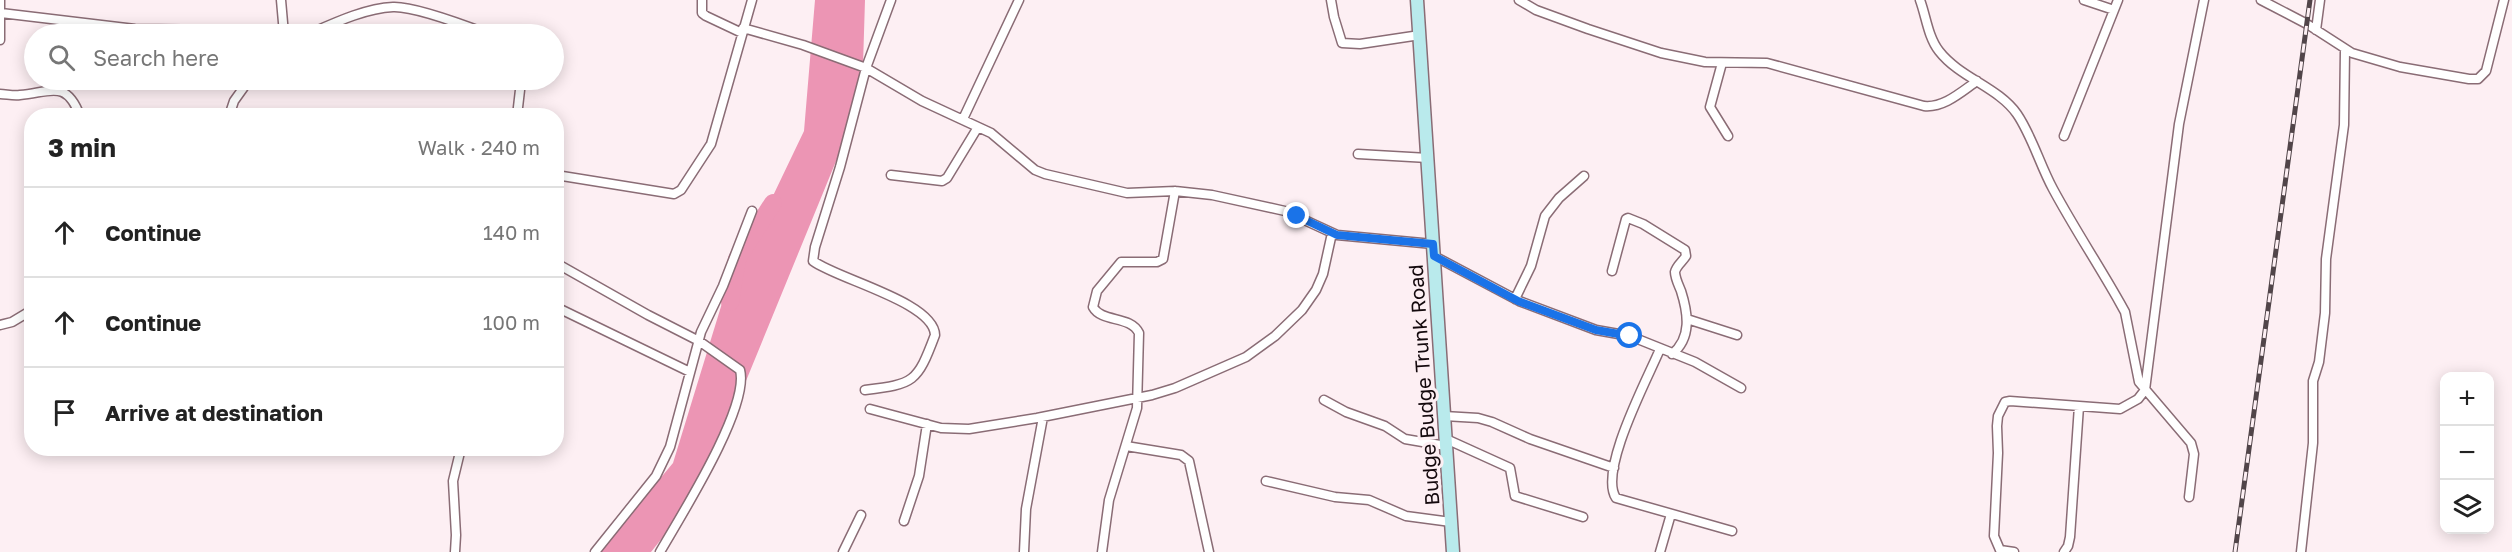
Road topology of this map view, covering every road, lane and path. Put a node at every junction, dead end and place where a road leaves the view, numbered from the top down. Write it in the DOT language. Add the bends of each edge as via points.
graph roads {
  1 [pos="0,0"];
  2 [pos="281,0"];
  3 [pos="702,0"];
  4 [pos="752,0"];
  5 [pos="891,0"];
  6 [pos="1019,0"];
  7 [pos="1331,0"];
  8 [pos="1417,0"];
  9 [pos="1519,0"];
  10 [pos="1920,0"];
  11 [pos="2084,0"];
  12 [pos="2118,0"];
  13 [pos="2204,0"];
  14 [pos="2261,0"];
  15 [pos="2320,0"];
  16 [pos="2504,0"];
  17 [pos="2114,10"];
  18 [pos="1,13"];
  19 [pos="93,24"];
  20 [pos="283,24"];
  21 [pos="336,24"];
  22 [pos="458,24"];
  23 [pos="2316,30"];
  24 [pos="743,31"];
  25 [pos="1420,35"];
  26 [pos="0,40"];
  27 [pos="2345,50"];
  28 [pos="1722,63"];
  29 [pos="862,67"];
  30 [pos="1977,81"];
  31 [pos="42,90"];
  32 [pos="60,90"];
  33 [pos="242,90"];
  34 [pos="520,90"];
  35 [pos="0,94"];
  36 [pos="77,108"];
  37 [pos="231,108"];
  38 [pos="518,108"];
  39 [pos="963,119"];
  40 [pos="978,127"];
  41 [pos="1728,136"];
  42 [pos="2064,136"];
  43 [pos="1358,154"];
  44 [pos="1428,158"];
  45 [pos="891,175"];
  46 [pos="564,176"];
  47 [pos="1584,177"];
  48 [pos="1175,191"];
  49 [pos="752,211"];
  50 [pos="1332,233"];
  51 [pos="1433,250"];
  52 [pos="564,268"];
  53 [pos="1612,271"];
  54 [pos="1515,299"];
  55 [pos="564,310"];
  56 [pos="24,315"];
  57 [pos="1687,319"];
  58 [pos="0,325"];
  59 [pos="1737,335"];
  60 [pos="701,342"];
  61 [pos="1660,349"];
  62 [pos="1672,354"];
  63 [pos="690,372"];
  64 [pos="1741,388"];
  65 [pos="865,390"];
  66 [pos="2145,390"];
  67 [pos="1138,398"];
  68 [pos="1324,400"];
  69 [pos="2079,406"];
  70 [pos="870,409"];
  71 [pos="1444,416"];
  72 [pos="1043,417"];
  73 [pos="927,424"];
  74 [pos="1446,443"];
  75 [pos="1126,446"];
  76 [pos="459,456"];
  77 [pos="1614,468"];
  78 [pos="1266,481"];
  79 [pos="2189,497"];
  80 [pos="1671,514"];
  81 [pos="861,515"];
  82 [pos="1582,517"];
  83 [pos="904,521"];
  84 [pos="1451,522"];
  85 [pos="1732,531"];
  86 [pos="454,552"];
  87 [pos="595,552"];
  88 [pos="660,552"];
  89 [pos="843,552"];
  90 [pos="1024,552"];
  91 [pos="1102,552"];
  92 [pos="1209,552"];
  93 [pos="1453,552"];
  94 [pos="1660,552"];
  95 [pos="2014,552"];
  96 [pos="2064,552"];
  97 [pos="2301,552"];
  1 -- 18 [label="street"];
  2 -- 20 [label="street"];
  3 -- 24 [label="street" via="702,13"];
  4 -- 24 [label="street"];
  5 -- 29 [label="street"];
  6 -- 39 [label="street"];
  7 -- 25 [label="street" via="1342,43"];
  8 -- 25 [label="main road, Budge Budge Trunk Road"];
  9 -- 28 [label="street" via="1536,10 1661,53"];
  10 -- 30 [label="street" via="1939,51"];
  11 -- 17 [label="street"];
  12 -- 17 [label="street"];
  13 -- 66 [label="street" via="2179,124"];
  14 -- 23 [label="street"];
  15 -- 23 [label="street"];
  16 -- 27 [label="street" via="2486,71 2478,79 2400,67"];
  17 -- 42 [label="street"];
  18 -- 19 [label="street"];
  18 -- 26 [label="street"];
  21 -- 22 [label="street" via="394,7"];
  23 -- 27 [label="street"];
  24 -- 29 [label="street" via="814,49"];
  24 -- 46 [label="street" via="711,144 679,192"];
  25 -- 44 [label="main road, Budge Budge Trunk Road"];
  27 -- 97 [label="street" via="2344,125 2326,259 2319,362 2313,381 2313,443"];
  28 -- 30 [label="street" via="1767,63 1931,107 1947,102"];
  28 -- 41 [label="street" via="1710,107"];
  29 -- 39 [label="street"];
  29 -- 65 [label="street" via="840,167 813,261 891,295 927,318 935,329 914,378 895,386"];
  30 -- 66 [label="street" via="2018,115 2084,246 2125,312 2135,371"];
  31 -- 35 [label="street"];
  32 -- 36 [label="street"];
  33 -- 37 [label="street"];
  34 -- 38 [label="street"];
  39 -- 40 [label="street"];
  40 -- 45 [label="street" via="942,181"];
  40 -- 48 [label="street" via="1045,174 1127,193"];
  43 -- 44 [label="street"];
  44 -- 51 [label="main road, Budge Budge Trunk Road"];
  47 -- 54 [label="street" via="1545,216 1531,266"];
  48 -- 50 [label="street" via="1285,211"];
  48 -- 67 [label="street" via="1163,259 1121,262 1097,291 1093,307 1100,314 1136,328"];
  49 -- 60 [label="street"];
  50 -- 51 [label="street"];
  50 -- 67 [label="street" via="1316,290 1275,336 1246,357 1175,388"];
  51 -- 54 [label="street"];
  51 -- 71 [label="main road, Budge Budge Trunk Road"];
  52 -- 60 [label="street"];
  53 -- 57 [label="street" via="1628,218 1683,248 1686,256 1676,276"];
  54 -- 61 [label="street"];
  55 -- 63 [label="street"];
  56 -- 58 [label="street"];
  57 -- 59 [label="street"];
  57 -- 62 [label="street" via="1684,338"];
  60 -- 63 [label="street"];
  60 -- 88 [label="street" via="738,367 741,385 710,468"];
  61 -- 62 [label="street"];
  61 -- 77 [label="street" via="1617,449"];
  62 -- 64 [label="street"];
  63 -- 87 [label="street" via="670,447 656,476"];
  66 -- 69 [label="street" via="2120,409"];
  66 -- 79 [label="street" via="2191,443 2194,454"];
  67 -- 72 [label="street"];
  67 -- 75 [label="street"];
  68 -- 74 [label="street" via="1385,426 1405,439"];
  69 -- 95 [label="street" via="2010,401 2001,406 1994,536 2000,550"];
  69 -- 96 [label="street" via="2070,537"];
  70 -- 73 [label="street"];
  71 -- 74 [label="main road, Budge Budge Trunk Road"];
  71 -- 77 [label="street" via="1492,422"];
  72 -- 73 [label="street" via="969,429"];
  72 -- 90 [label="street" via="1026,509"];
  73 -- 83 [label="street" via="919,476"];
  74 -- 82 [label="street" via="1510,468 1515,496"];
  74 -- 84 [label="main road, Budge Budge Trunk Road"];
  75 -- 91 [label="street" via="1109,500"];
  75 -- 92 [label="street" via="1181,455 1189,460"];
  76 -- 86 [label="street" via="453,481"];
  77 -- 80 [label="street" via="1616,498"];
  78 -- 84 [label="street" via="1335,497 1369,500 1406,516"];
  80 -- 85 [label="street"];
  80 -- 94 [label="street"];
  81 -- 89 [label="street"];
  84 -- 93 [label="main road, Budge Budge Trunk Road"];
}
